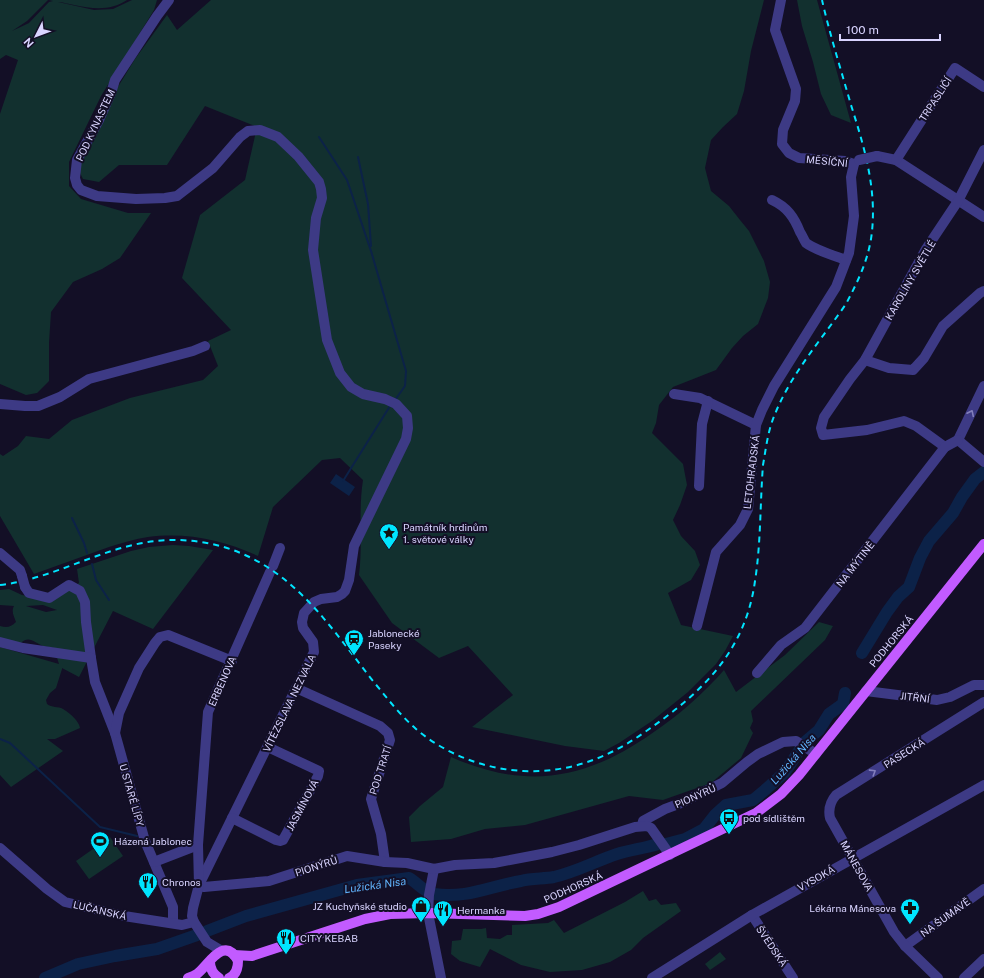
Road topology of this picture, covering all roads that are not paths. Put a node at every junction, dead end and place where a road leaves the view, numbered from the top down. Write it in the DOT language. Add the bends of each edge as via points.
graph roads {
  1 [pos="169,0"];
  2 [pos="781,0"];
  3 [pos="984,87"];
  4 [pos="984,150"];
  5 [pos="896,160"];
  6 [pos="856,162"];
  7 [pos="772,200"];
  8 [pos="958,201"];
  9 [pos="984,218"];
  10 [pos="846,260"];
  11 [pos="984,291"];
  12 [pos="205,346"];
  13 [pos="865,360"];
  14 [pos="340,373"];
  15 [pos="984,386"];
  16 [pos="674,394"];
  17 [pos="708,401"];
  18 [pos="0,404"];
  19 [pos="756,425"];
  20 [pos="958,440"];
  21 [pos="945,447"];
  22 [pos="984,462"];
  23 [pos="699,486"];
  24 [pos="984,544"];
  25 [pos="280,548"];
  26 [pos="0,553"];
  27 [pos="697,626"];
  28 [pos="0,642"];
  29 [pos="91,658"];
  30 [pos="232,661"];
  31 [pos="757,673"];
  32 [pos="984,685"];
  33 [pos="296,688"];
  34 [pos="866,691"];
  35 [pos="984,702"];
  36 [pos="115,733"];
  37 [pos="268,745"];
  38 [pos="813,751"];
  39 [pos="984,785"];
  40 [pos="829,807"];
  41 [pos="232,818"];
  42 [pos="642,826"];
  43 [pos="198,845"];
  44 [pos="0,848"];
  45 [pos="670,855"];
  46 [pos="852,858"];
  47 [pos="154,862"];
  48 [pos="384,862"];
  49 [pos="434,869"];
  50 [pos="199,885"];
  51 [pos="984,889"];
  52 [pos="428,913"];
  53 [pos="752,915"];
  54 [pos="173,923"];
  55 [pos="201,933"];
  56 [pos="905,946"];
  57 [pos="222,951"];
  58 [pos="234,955"];
  59 [pos="252,956"];
  60 [pos="984,959"];
  61 [pos="211,960"];
  62 [pos="235,974"];
  63 [pos="192,977"];
  64 [pos="217,977"];
  65 [pos="441,978"];
  66 [pos="652,978"];
  67 [pos="793,978"];
  68 [pos="938,978"];
  69 [pos="964,978"];
  1 -- 14 [label="street, POD KYNASTEM" via="115,80 99,120 77,160 75,178 78,185 81,190 98,196 136,199 177,196 213,168 248,130 260,130 278,137 298,156 319,182 321,189 322,198 316,218 313,250 327,340"];
  2 -- 6 [label="street, MĚSÍČNÍ" via="775,30 796,89 795,101 783,130 782,144 788,153 799,158"];
  3 -- 5 [label="street, TRPASLIČÍ" via="955,68"];
  4 -- 8 [label="street"];
  5 -- 6 [label="street, MĚSÍČNÍ, bridge" via="877,156"];
  5 -- 8 [label="street, MĚSÍČNÍ"];
  6 -- 10 [label="street, LETOHRADSKÁ" via="851,177 854,216"];
  7 -- 10 [label="street" via="788,210 806,242"];
  8 -- 9 [label="street, MĚSÍČNÍ"];
  8 -- 13 [label="street, KAROLÍNY SVĚTLÉ" via="926,249"];
  10 -- 19 [label="street, LETOHRADSKÁ" via="836,287 774,386"];
  11 -- 13 [label="street" via="943,326 924,358 913,370 889,368"];
  12 -- 18 [label="street" via="89,379 60,397 38,406"];
  13 -- 21 [label="street, KAROLÍNY SVĚTLÉ" via="824,417 821,428 823,434 867,430 904,421 916,426"];
  14 -- 33 [label="street, VÍTĚZSLAVA NEZVALA" via="351,387 363,394 396,404 407,416 408,428 399,456 354,546 345,591 337,597 314,602 304,613 303,628 313,642 314,652"];
  20 -- 15 [label="street, one-way"];
  16 -- 17 [label="street, LETOHRADSKÁ"];
  17 -- 19 [label="street, LETOHRADSKÁ"];
  17 -- 23 [label="street" via="702,424"];
  19 -- 27 [label="street, LETOHRADSKÁ" via="748,510 740,525 716,552"];
  20 -- 21 [label="street, NA MÝTINĚ"];
  20 -- 22 [label="street"];
  21 -- 31 [label="street, NA MÝTINĚ" via="805,628 781,645"];
  24 -- 34 [label="main road, PODHORSKÁ"];
  25 -- 30 [label="street, ERBENOVA"];
  26 -- 29 [label="street, bridge" via="20,570 29,593 49,598 69,585 80,591 85,602"];
  28 -- 29 [label="street"];
  29 -- 36 [label="street, U STARÉ LÍPY" via="95,682"];
  30 -- 36 [label="street, U STARÉ LÍPY" via="168,635 160,637 139,668 119,713"];
  30 -- 43 [label="street, ERBENOVA" via="208,712"];
  32 -- 34 [label="street, JITŘNÍ" via="974,684 950,698 937,700"];
  33 -- 37 [label="street, VÍTĚZSLAVA NEZVALA"];
  33 -- 48 [label="street, POD TRATÍ" via="380,726 388,733 390,740 371,799 381,834"];
  34 -- 38 [label="main road, PODHORSKÁ"];
  40 -- 35 [label="street, PASECKÁ, one-way" via="840,793"];
  36 -- 47 [label="street, U STARÉ LÍPY" via="145,841"];
  37 -- 41 [label="street, VÍTĚZSLAVA NEZVALA"];
  37 -- 41 [label="street, JASMÍNOVÁ" via="319,771 318,776 283,840 276,840"];
  38 -- 42 [label="street, PIONÝRŮ" via="800,742 784,742 758,754 722,783 643,821"];
  38 -- 45 [label="main road, PODHORSKÁ" via="799,775 766,807"];
  39 -- 46 [label="street, VYSOKÁ"];
  40 -- 46 [label="street, MÁNESOVA" via="830,818"];
  41 -- 50 [label="street, VÍTĚZSLAVA NEZVALA"];
  42 -- 45 [label="street" via="651,828"];
  42 -- 49 [label="street, PIONÝRŮ" via="552,852 494,863"];
  43 -- 47 [label="street"];
  43 -- 50 [label="street, ERBENOVA"];
  44 -- 54 [label="street, LUČANSKÁ" via="46,889 65,902 124,916"];
  45 -- 52 [label="main road, PODHORSKÁ" via="559,908 538,914 525,916"];
  46 -- 53 [label="street, VYSOKÁ"];
  46 -- 56 [label="street, MÁNESOVA" via="890,925"];
  47 -- 54 [label="street, U STARÉ LÍPY" via="173,907"];
  48 -- 49 [label="street, PIONÝRŮ" via="407,863"];
  48 -- 50 [label="street, PIONÝRŮ" via="347,856 269,881 204,888"];
  49 -- 52 [label="street"];
  50 -- 55 [label="street" via="192,916"];
  51 -- 56 [label="street, NA ŠUMAVĚ"];
  52 -- 59 [label="main road, PODHORSKÁ" via="374,917"];
  52 -- 65 [label="street"];
  53 -- 66 [label="street, VYSOKÁ"];
  53 -- 67 [label="street, ŠVÉDSKÁ"];
  54 -- 55 [label="street, LUČANSKÁ"];
  55 -- 57 [label="street"];
  55 -- 61 [label="street"];
  56 -- 68 [label="street, MÁNESOVA"];
  57 -- 58 [label="main road, PODHORSKÁ"];
  57 -- 61 [label="main road" via="216,953"];
  58 -- 59 [label="main road, PODHORSKÁ"];
  58 -- 62 [label="main road" via="238,961"];
  59 -- 62 [label="main road"];
  60 -- 69 [label="street"];
  61 -- 63 [label="main road"];
  61 -- 64 [label="main road" via="211,970"];
  63 -- 64 [label="main road"];
}
